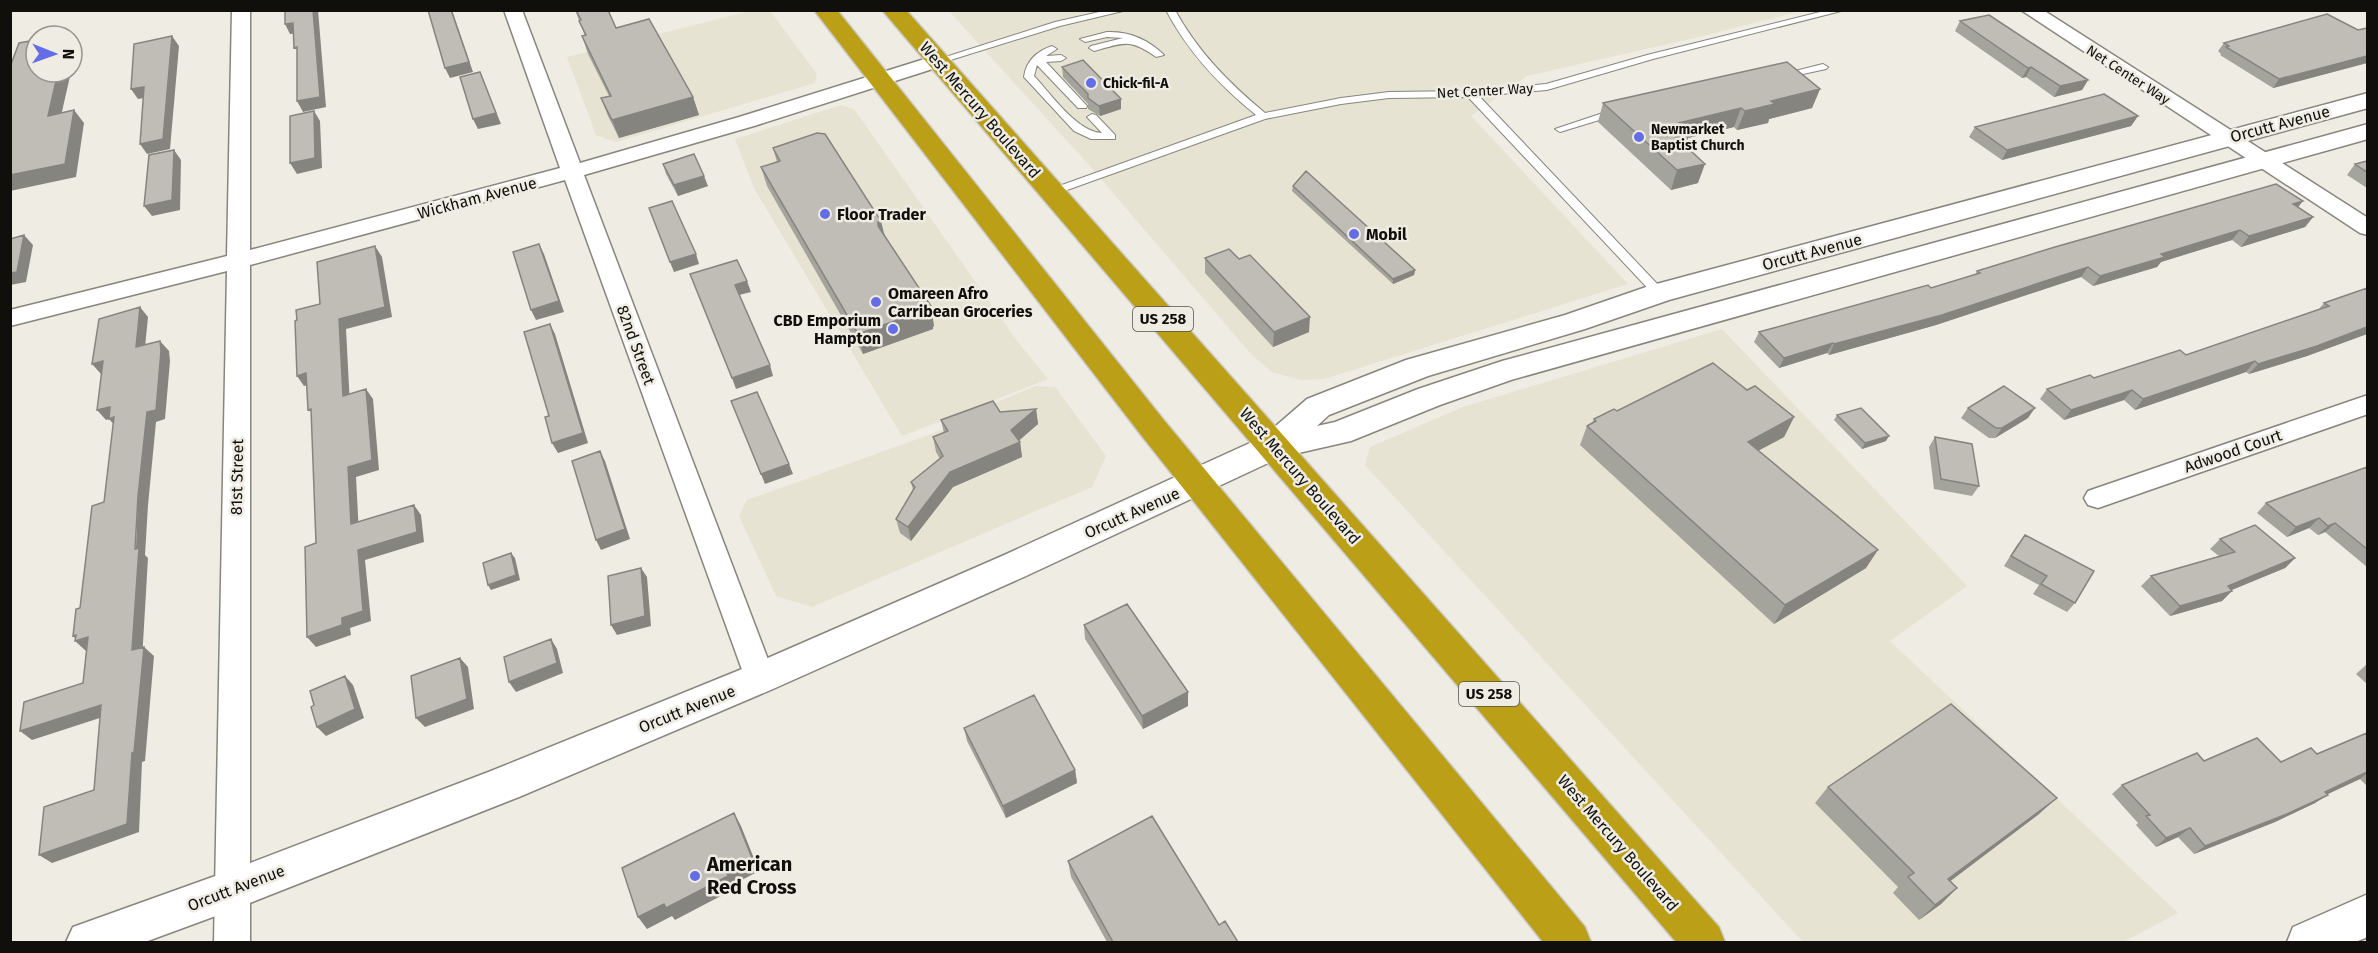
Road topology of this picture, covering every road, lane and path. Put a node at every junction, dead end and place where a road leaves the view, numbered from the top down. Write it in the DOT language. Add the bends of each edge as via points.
graph roads {
  1 [pos="241,10"];
  2 [pos="513,10"];
  3 [pos="825,10"];
  4 [pos="893,10"];
  5 [pos="1123,10"];
  6 [pos="1170,10"];
  7 [pos="1841,10"];
  8 [pos="2030,10"];
  9 [pos="1089,43"];
  10 [pos="1056,53"];
  11 [pos="1159,55"];
  12 [pos="1038,60"];
  13 [pos="938,61"];
  14 [pos="1823,66"];
  15 [pos="1767,79"];
  16 [pos="881,80"];
  17 [pos="1471,93"];
  18 [pos="2367,100"];
  19 [pos="1082,106"];
  20 [pos="1621,111"];
  21 [pos="1263,116"];
  22 [pos="1092,117"];
  23 [pos="1560,129"];
  24 [pos="2367,131"];
  25 [pos="2227,139"];
  26 [pos="2261,160"];
  27 [pos="574,172"];
  28 [pos="1052,192"];
  29 [pos="2367,228"];
  30 [pos="239,261"];
  31 [pos="1744,270"];
  32 [pos="1659,293"];
  33 [pos="10,318"];
  34 [pos="1675,324"];
  35 [pos="2367,404"];
  36 [pos="1274,446"];
  37 [pos="1197,483"];
  38 [pos="2098,498"];
  39 [pos="760,678"];
  40 [pos="232,890"];
  41 [pos="2367,915"];
  42 [pos="88,942"];
  43 [pos="232,942"];
  44 [pos="1570,942"];
  45 [pos="1704,942"];
  46 [pos="2308,942"];
  1 -- 30 [label="street, 81st Street"];
  2 -- 27 [label="street, 82nd Street"];
  3 -- 16 [label="highway"];
  4 -- 13 [label="highway, West Mercury Boulevard / US 258"];
  5 -- 13 [label="lane" via="1058,24"];
  6 -- 21 [label="lane" via="1190,45 1214,73"];
  7 -- 17 [label="lane, Net Center Way" via="1650,57 1562,85"];
  8 -- 25 [label="street, Net Center Way"];
  9 -- 11 [label="lane" via="1140,41"];
  10 -- 12 [label="lane"];
  12 -- 19 [label="lane"];
  12 -- 22 [label="lane" via="1030,67 1029,77 1071,123 1091,136 1111,137"];
  13 -- 16 [label="street, Wickham Avenue"];
  13 -- 28 [label="highway, West Mercury Boulevard / US 258"];
  14 -- 15 [label="lane"];
  16 -- 27 [label="street, Wickham Avenue"];
  16 -- 37 [label="highway"];
  17 -- 21 [label="lane, Net Center Way" via="1389,95"];
  17 -- 32 [label="lane"];
  18 -- 25 [label="main road, Orcutt Avenue"];
  20 -- 23 [label="lane"];
  21 -- 28 [label="lane, Net Center Way"];
  24 -- 26 [label="main road, Orcutt Avenue"];
  25 -- 26 [label="street, Net Center Way"];
  25 -- 31 [label="main road, Orcutt Avenue"];
  26 -- 29 [label="street, Net Center Way"];
  26 -- 34 [label="main road, Orcutt Avenue"];
  27 -- 30 [label="street, Wickham Avenue"];
  27 -- 39 [label="street, 82nd Street"];
  28 -- 36 [label="highway, West Mercury Boulevard / US 258"];
  30 -- 33 [label="street, Wickham Avenue"];
  30 -- 40 [label="street, 81st Street"];
  31 -- 32 [label="main road, Orcutt Avenue"];
  31 -- 34 [label="main road" via="1737,285 1727,291 1673,309 1669,313"];
  32 -- 36 [label="main road, Orcutt Avenue" via="1417,368 1318,407"];
  34 -- 36 [label="main road, Orcutt Avenue" via="1502,372 1340,433"];
  35 -- 38 [label="street, Adwood Court"];
  36 -- 37 [label="main road, Orcutt Avenue"];
  36 -- 45 [label="highway, West Mercury Boulevard / US 258"];
  37 -- 39 [label="main road, Orcutt Avenue"];
  37 -- 44 [label="highway"];
  39 -- 40 [label="main road, Orcutt Avenue" via="505,784"];
  40 -- 42 [label="main road, Orcutt Avenue"];
  40 -- 43 [label="street, 81st Street"];
  41 -- 46 [label="main road"];
}
